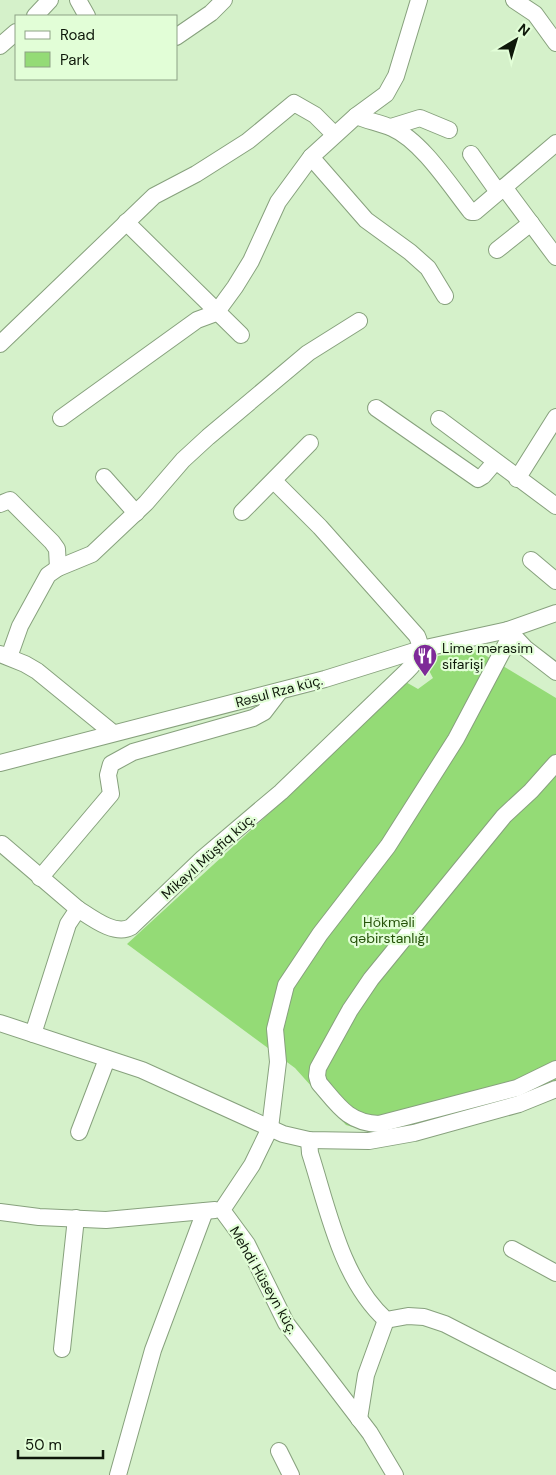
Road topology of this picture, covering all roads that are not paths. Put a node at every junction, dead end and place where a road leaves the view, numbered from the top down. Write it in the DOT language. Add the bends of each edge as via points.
graph roads {
  1 [pos="50,0"];
  2 [pos="78,0"];
  3 [pos="224,0"];
  4 [pos="419,0"];
  5 [pos="514,0"];
  6 [pos="36,15"];
  7 [pos="86,15"];
  8 [pos="15,33"];
  9 [pos="178,36"];
  10 [pos="556,43"];
  11 [pos="0,46"];
  12 [pos="356,116"];
  13 [pos="392,127"];
  14 [pos="449,130"];
  15 [pos="334,134"];
  16 [pos="556,143"];
  17 [pos="471,154"];
  18 [pos="311,157"];
  19 [pos="501,189"];
  20 [pos="126,222"];
  21 [pos="531,223"];
  22 [pos="497,250"];
  23 [pos="556,257"];
  24 [pos="445,296"];
  25 [pos="216,312"];
  26 [pos="359,321"];
  27 [pos="241,335"];
  28 [pos="0,344"];
  29 [pos="376,408"];
  30 [pos="556,417"];
  31 [pos="61,418"];
  32 [pos="439,420"];
  33 [pos="310,443"];
  34 [pos="495,462"];
  35 [pos="104,477"];
  36 [pos="517,479"];
  37 [pos="274,481"];
  38 [pos="0,504"];
  39 [pos="556,506"];
  40 [pos="242,512"];
  41 [pos="136,513"];
  42 [pos="531,560"];
  43 [pos="58,568"];
  44 [pos="556,581"];
  45 [pos="556,613"];
  46 [pos="510,633"];
  47 [pos="421,649"];
  48 [pos="4,656"];
  49 [pos="556,672"];
  50 [pos="280,691"];
  51 [pos="113,733"];
  52 [pos="0,763"];
  53 [pos="556,763"];
  54 [pos="2,844"];
  55 [pos="40,878"];
  56 [pos="78,909"];
  57 [pos="0,1023"];
  58 [pos="33,1034"];
  59 [pos="107,1059"];
  60 [pos="556,1069"];
  61 [pos="556,1089"];
  62 [pos="270,1128"];
  63 [pos="79,1132"];
  64 [pos="309,1140"];
  65 [pos="222,1210"];
  66 [pos="205,1211"];
  67 [pos="0,1212"];
  68 [pos="76,1218"];
  69 [pos="512,1249"];
  70 [pos="556,1273"];
  71 [pos="386,1320"];
  72 [pos="62,1348"];
  73 [pos="556,1381"];
  74 [pos="359,1418"];
  75 [pos="279,1451"];
  76 [pos="118,1475"];
  77 [pos="291,1475"];
  78 [pos="394,1475"];
  1 -- 6 [label="street"];
  2 -- 7 [label="street"];
  3 -- 9 [label="street"];
  4 -- 12 [label="street" via="390,88"];
  5 -- 10 [label="street" via="535,14"];
  8 -- 11 [label="street"];
  12 -- 13 [label="street"];
  12 -- 15 [label="street"];
  13 -- 14 [label="street" via="420,118"];
  13 -- 19 [label="street" via="441,172 471,212"];
  15 -- 18 [label="street"];
  15 -- 20 [label="street" via="315,115 294,103 248,141 154,196"];
  16 -- 19 [label="street"];
  17 -- 19 [label="street"];
  18 -- 24 [label="street" via="366,220 428,268"];
  18 -- 25 [label="street" via="278,202 251,261"];
  19 -- 21 [label="street"];
  20 -- 25 [label="street"];
  20 -- 28 [label="street"];
  21 -- 22 [label="street"];
  21 -- 23 [label="street"];
  25 -- 27 [label="street"];
  25 -- 31 [label="street" via="197,320"];
  26 -- 41 [label="street" via="308,353 208,437"];
  29 -- 34 [label="street" via="478,479"];
  30 -- 36 [label="street"];
  32 -- 34 [label="street"];
  33 -- 37 [label="street"];
  34 -- 36 [label="street"];
  35 -- 41 [label="street"];
  36 -- 39 [label="street"];
  37 -- 40 [label="street"];
  37 -- 47 [label="street" via="320,527 417,636"];
  38 -- 43 [label="street" via="10,500 52,542 57,549"];
  41 -- 43 [label="street" via="92,554"];
  42 -- 44 [label="street"];
  43 -- 48 [label="street" via="42,583"];
  45 -- 46 [label="street, Rəsul Rza küç."];
  46 -- 47 [label="street, Rəsul Rza küç."];
  46 -- 49 [label="street"];
  46 -- 62 [label="street" via="456,739 388,846 320,934 286,985 275,1030 278,1062"];
  47 -- 50 [label="street, Rəsul Rza küç."];
  47 -- 56 [label="street, Mikayıl Müşfiq küç." via="407,671 281,792 217,846 131,927 117,930"];
  48 -- 51 [label="street" via="37,671"];
  50 -- 51 [label="street, Rəsul Rza küç."];
  50 -- 55 [label="street" via="264,712 253,718 133,752 111,764 108,775 111,794"];
  51 -- 52 [label="street, Rəsul Rza küç."];
  53 -- 60 [label="street" via="504,816 371,979 350,1010 316,1076 318,1083 345,1113 357,1121 380,1124 517,1088"];
  54 -- 55 [label="street, Mikayıl Müşfiq küç."];
  55 -- 56 [label="street, Mikayıl Müşfiq küç."];
  56 -- 58 [label="street" via="68,924"];
  57 -- 58 [label="street"];
  58 -- 59 [label="street"];
  59 -- 62 [label="street" via="142,1070"];
  59 -- 63 [label="street"];
  61 -- 64 [label="street" via="520,1104 414,1133 369,1141"];
  62 -- 64 [label="street"];
  62 -- 65 [label="street" via="252,1165"];
  64 -- 71 [label="street" via="310,1153 350,1273 371,1306"];
  65 -- 66 [label="street"];
  65 -- 74 [label="street, Mehdi Hüseyn küç." via="247,1244 286,1324"];
  66 -- 68 [label="street" via="106,1220"];
  66 -- 76 [label="street" via="153,1350"];
  67 -- 68 [label="street"];
  68 -- 72 [label="street"];
  69 -- 70 [label="street"];
  71 -- 73 [label="street" via="408,1316 445,1324"];
  71 -- 74 [label="street" via="366,1375"];
  74 -- 78 [label="street, Mehdi Hüseyn küç."];
  75 -- 77 [label="street"];
}
